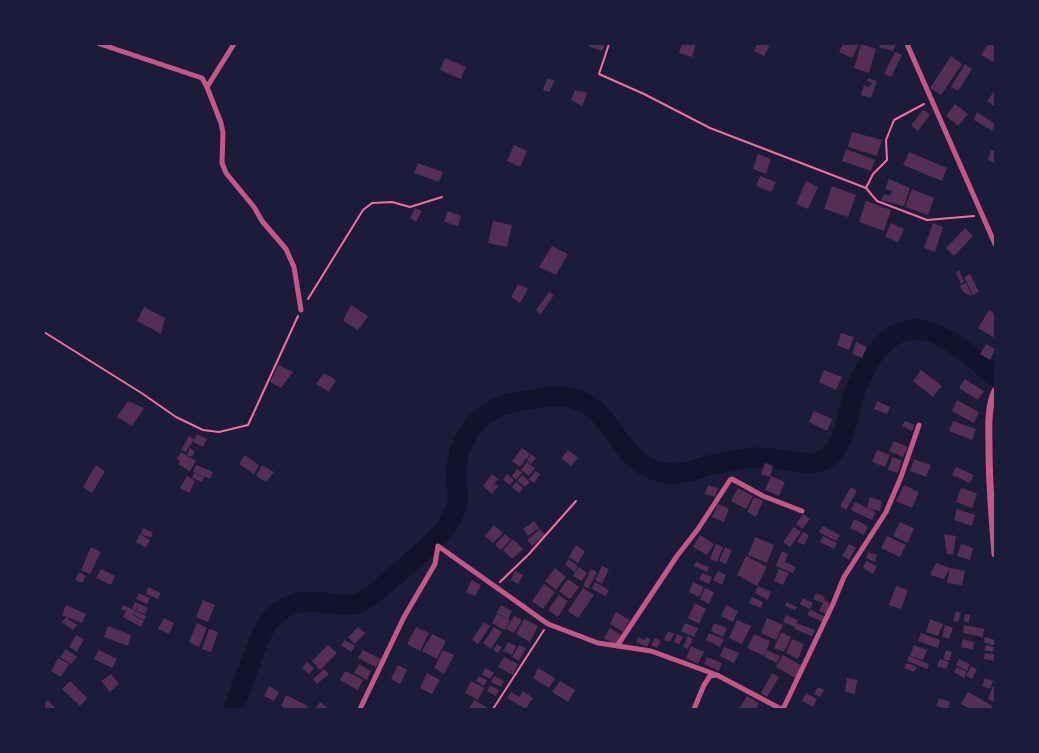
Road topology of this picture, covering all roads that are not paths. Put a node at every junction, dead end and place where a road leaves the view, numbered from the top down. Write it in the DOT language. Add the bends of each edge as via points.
graph roads {
  1 [pos="100,44"];
  2 [pos="234,44"];
  3 [pos="908,44"];
  4 [pos="207,87"];
  5 [pos="995,244"];
  6 [pos="301,310"];
  7 [pos="994,394"];
  8 [pos="919,425"];
  9 [pos="802,511"];
  10 [pos="995,554"];
  11 [pos="617,646"];
  12 [pos="717,675"];
  13 [pos="360,709"];
  14 [pos="694,709"];
  15 [pos="782,709"];
  1 -- 4 [label="street" via="202,78"];
  2 -- 4 [label="street"];
  3 -- 5 [label="street"];
  4 -- 6 [label="street" via="223,133 222,163 226,173 286,249 296,276"];
  7 -- 10 [label="street" via="989,426 989,498"];
  8 -- 15 [label="street" via="886,512 844,577"];
  9 -- 11 [label="street" via="730,480"];
  11 -- 12 [label="street" via="651,651"];
  11 -- 13 [label="street" via="598,643 548,624 438,546 435,564 404,617"];
  12 -- 14 [label="street" via="710,676"];
  12 -- 15 [label="street"];
}
